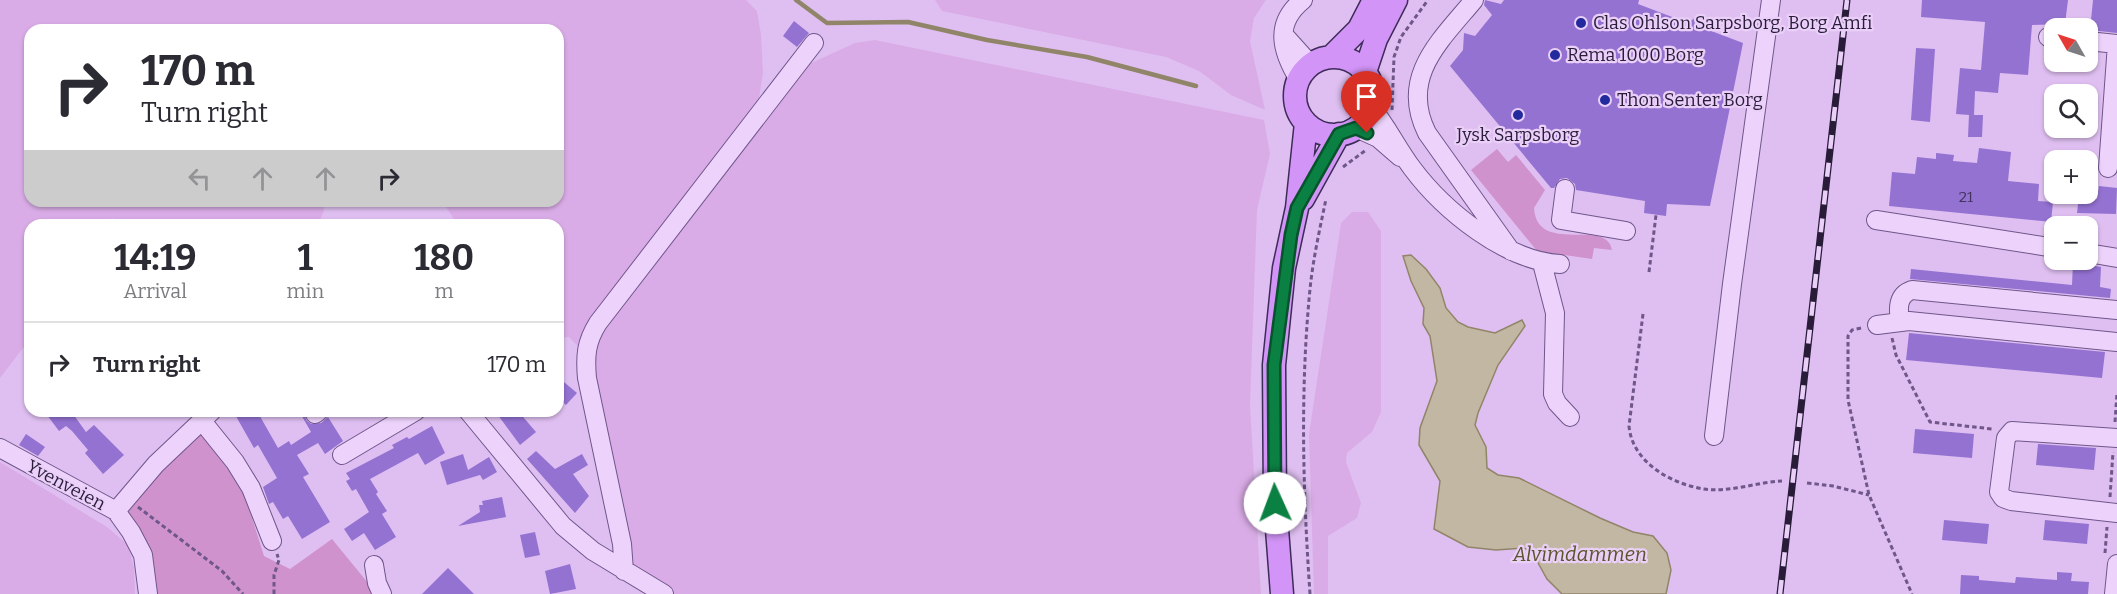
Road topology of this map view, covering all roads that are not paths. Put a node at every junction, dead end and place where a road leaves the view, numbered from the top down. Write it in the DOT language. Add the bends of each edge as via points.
graph roads {
  1 [pos="1303,0"];
  2 [pos="1374,0"];
  3 [pos="1395,0"];
  4 [pos="1474,0"];
  5 [pos="1771,0"];
  6 [pos="2098,42"];
  7 [pos="814,44"];
  8 [pos="2117,44"];
  9 [pos="1314,67"];
  10 [pos="1365,72"];
  11 [pos="1371,107"];
  12 [pos="1306,123"];
  13 [pos="1348,131"];
  14 [pos="1383,132"];
  15 [pos="2108,168"];
  16 [pos="1460,181"];
  17 [pos="1565,189"];
  18 [pos="1440,200"];
  19 [pos="1297,208"];
  20 [pos="1876,220"];
  21 [pos="1626,231"];
  22 [pos="2044,246"];
  23 [pos="1510,251"];
  24 [pos="2098,255"];
  25 [pos="2117,258"];
  26 [pos="2117,310"];
  27 [pos="2117,342"];
  28 [pos="206,417"];
  29 [pos="208,417"];
  30 [pos="406,417"];
  31 [pos="473,417"];
  32 [pos="1570,417"];
  33 [pos="1714,436"];
  34 [pos="2116,438"];
  35 [pos="0,448"];
  36 [pos="342,456"];
  37 [pos="122,504"];
  38 [pos="2113,513"];
  39 [pos="272,541"];
  40 [pos="2111,562"];
  41 [pos="374,565"];
  42 [pos="624,571"];
  43 [pos="148,594"];
  44 [pos="382,594"];
  45 [pos="664,594"];
  46 [pos="1282,594"];
  47 [pos="2114,594"];
  1 -- 9 [label="street" via="1291,14 1284,34"];
  2 -- 9 [label="main road" via="1359,29"];
  3 -- 10 [label="main road"];
  4 -- 16 [label="street" via="1428,59 1419,77 1416,96 1427,133"];
  5 -- 33 [label="street"];
  6 -- 8 [label="street"];
  7 -- 42 [label="street" via="598,323 585,354 586,378 622,544"];
  8 -- 15 [label="street"];
  9 -- 10 [label="main road" via="1350,61"];
  9 -- 12 [label="main road" via="1296,103"];
  10 -- 11 [label="main road" via="1373,94"];
  11 -- 13 [label="main road" via="1365,118"];
  11 -- 14 [label="street"];
  12 -- 13 [label="main road" via="1316,130"];
  12 -- 19 [label="main road"];
  13 -- 14 [label="street"];
  13 -- 19 [label="main road"];
  14 -- 18 [label="street"];
  16 -- 18 [label="street"];
  16 -- 23 [label="street"];
  17 -- 21 [label="street" via="1561,220"];
  18 -- 23 [label="street"];
  19 -- 46 [label="main road" via="1284,268 1274,365 1274,492"];
  20 -- 22 [label="street"];
  23 -- 32 [label="street" via="1551,263 1555,313 1553,394"];
  24 -- 25 [label="street"];
  26 -- 27 [label="street" via="1912,290 1901,298 1888,323"];
  28 -- 37 [label="street" via="156,464"];
  29 -- 39 [label="street" via="245,480"];
  30 -- 36 [label="street"];
  31 -- 42 [label="street" via="563,526"];
  34 -- 38 [label="street" via="2012,431 2006,438 1999,492 2003,498"];
  35 -- 37 [label="street, Yvenveien"];
  37 -- 43 [label="street, Yvenveien" via="142,555"];
  40 -- 47 [label="street"];
  41 -- 44 [label="street"];
  42 -- 45 [label="street"];
}
